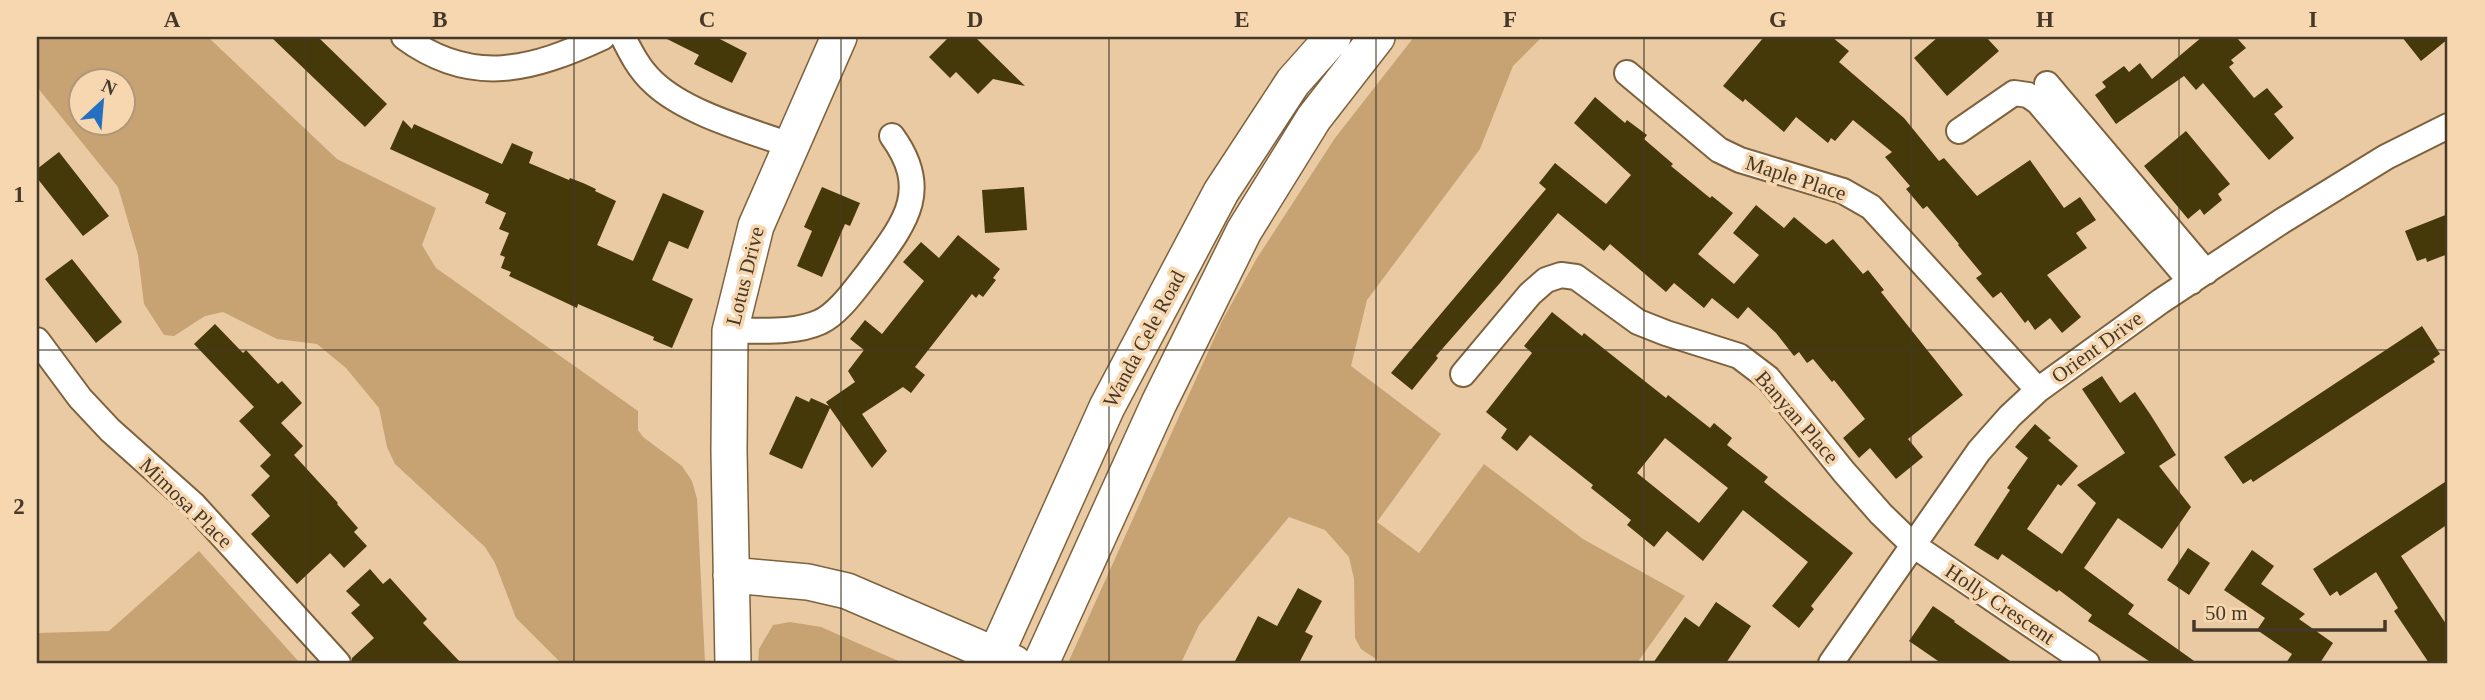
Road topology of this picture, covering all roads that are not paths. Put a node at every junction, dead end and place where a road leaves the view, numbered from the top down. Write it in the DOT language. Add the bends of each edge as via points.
graph roads {
  1 [pos="404,37"];
  2 [pos="603,37"];
  3 [pos="623,37"];
  4 [pos="839,37"];
  5 [pos="1333,37"];
  6 [pos="1377,37"];
  7 [pos="1627,73"];
  8 [pos="2047,84"];
  9 [pos="2448,126"];
  10 [pos="1959,131"];
  11 [pos="892,136"];
  12 [pos="790,145"];
  13 [pos="2199,277"];
  14 [pos="730,331"];
  15 [pos="37,340"];
  16 [pos="1462,374"];
  17 [pos="2038,390"];
  18 [pos="1913,545"];
  19 [pos="731,575"];
  20 [pos="1000,660"];
  21 [pos="338,663"];
  22 [pos="733,663"];
  23 [pos="1041,663"];
  24 [pos="1830,663"];
  25 [pos="2087,663"];
  1 -- 2 [label="street" via="460,66 485,68 519,67"];
  3 -- 12 [label="street" via="653,83 692,108"];
  4 -- 12 [label="street, Lotus Drive"];
  5 -- 20 [label="street, Wanda Cele Road" via="1293,82 1221,192 1107,407"];
  6 -- 23 [label="street, Wanda Cele Road" via="1314,118 1244,231 1159,403"];
  7 -- 17 [label="street, Maple Place" via="1719,150 1843,191 1871,207"];
  8 -- 13 [label="street"];
  9 -- 13 [label="street, Orient Drive" via="2386,157"];
  10 -- 13 [label="street" via="2014,93 2028,95"];
  11 -- 14 [label="street" via="905,153 911,173 909,211 858,286 821,321 799,328"];
  12 -- 14 [label="street, Lotus Drive" via="757,226"];
  13 -- 17 [label="street, Orient Drive"];
  14 -- 19 [label="street, Lotus Drive"];
  15 -- 21 [label="street, Mimosa Place" via="80,398 194,505"];
  16 -- 18 [label="street, Banyan Place" via="1546,280 1576,277 1638,322 1739,356 1768,377 1844,472"];
  17 -- 18 [label="street, Orient Drive" via="1979,452"];
  18 -- 24 [label="street, Orient Drive"];
  18 -- 25 [label="street, Holly Crescent"];
  19 -- 20 [label="street" via="808,582 847,591"];
  19 -- 22 [label="street, Lotus Drive"];
}
